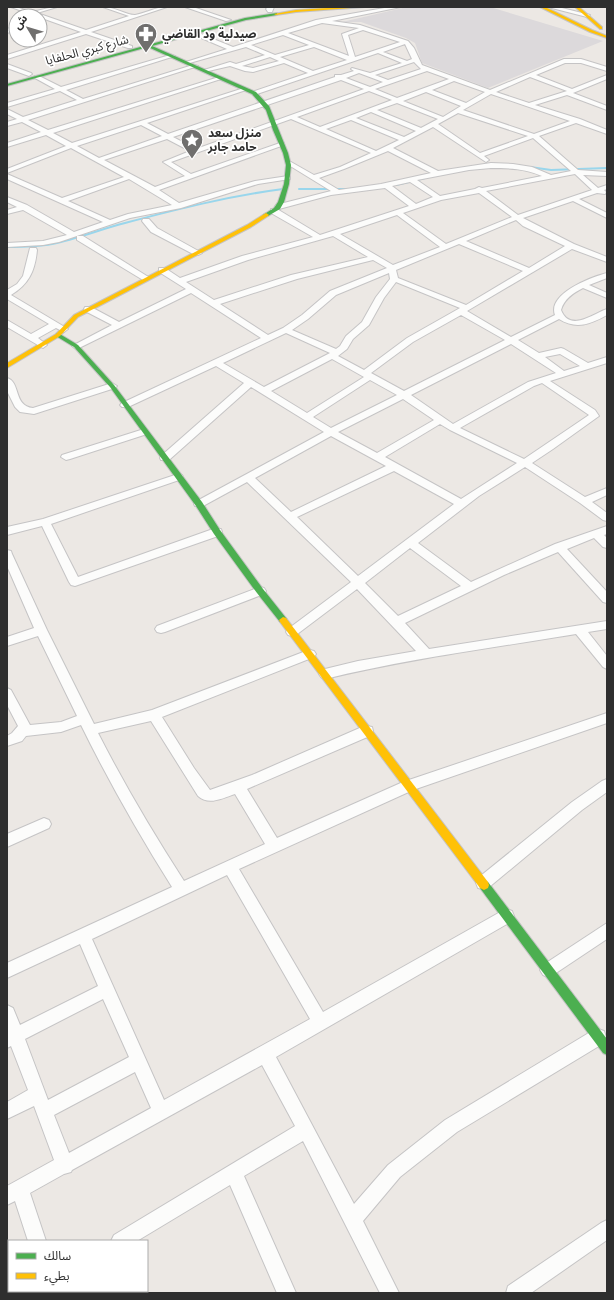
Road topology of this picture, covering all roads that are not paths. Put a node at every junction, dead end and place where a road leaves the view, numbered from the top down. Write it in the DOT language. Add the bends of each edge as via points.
graph roads {
  1 [pos="106,7"];
  2 [pos="164,7"];
  3 [pos="188,7"];
  4 [pos="202,7"];
  5 [pos="313,7"];
  6 [pos="363,7"];
  7 [pos="398,7"];
  8 [pos="542,7"];
  9 [pos="551,7"];
  10 [pos="195,9"];
  11 [pos="271,9"];
  12 [pos="573,9"];
  13 [pos="134,16"];
  14 [pos="50,19"];
  15 [pos="228,20"];
  16 [pos="318,21"];
  17 [pos="366,28"];
  18 [pos="86,31"];
  19 [pos="607,32"];
  20 [pos="194,33"];
  21 [pos="284,33"];
  22 [pos="607,37"];
  23 [pos="406,42"];
  24 [pos="246,45"];
  25 [pos="314,45"];
  26 [pos="130,46"];
  27 [pos="148,46"];
  28 [pos="232,49"];
  29 [pos="379,52"];
  30 [pos="172,56"];
  31 [pos="272,56"];
  32 [pos="7,57"];
  33 [pos="353,60"];
  34 [pos="415,60"];
  35 [pos="284,61"];
  36 [pos="408,63"];
  37 [pos="191,64"];
  38 [pos="341,64"];
  39 [pos="7,66"];
  40 [pos="236,66"];
  41 [pos="426,69"];
  42 [pos="607,69"];
  43 [pos="322,70"];
  44 [pos="206,71"];
  45 [pos="360,71"];
  46 [pos="313,73"];
  47 [pos="370,75"];
  48 [pos="530,75"];
  49 [pos="33,76"];
  50 [pos="607,77"];
  51 [pos="96,78"];
  52 [pos="221,78"];
  53 [pos="341,78"];
  54 [pos="455,79"];
  55 [pos="7,80"];
  56 [pos="387,82"];
  57 [pos="7,85"];
  58 [pos="187,88"];
  59 [pos="60,89"];
  60 [pos="367,89"];
  61 [pos="427,90"];
  62 [pos="123,91"];
  63 [pos="250,91"];
  64 [pos="490,92"];
  65 [pos="569,92"];
  66 [pos="206,97"];
  67 [pos="142,100"];
  68 [pos="83,101"];
  69 [pos="396,101"];
  70 [pos="266,104"];
  71 [pos="7,105"];
  72 [pos="528,105"];
  73 [pos="467,106"];
  74 [pos="606,107"];
  75 [pos="164,110"];
  76 [pos="371,110"];
  77 [pos="7,111"];
  78 [pos="458,111"];
  79 [pos="291,116"];
  80 [pos="352,118"];
  81 [pos="444,119"];
  82 [pos="21,120"];
  83 [pos="578,120"];
  84 [pos="141,123"];
  85 [pos="274,123"];
  86 [pos="7,124"];
  87 [pos="434,124"];
  88 [pos="321,130"];
  89 [pos="422,131"];
  90 [pos="46,132"];
  91 [pos="607,132"];
  92 [pos="534,136"];
  93 [pos="167,137"];
  94 [pos="405,140"];
  95 [pos="7,144"];
  96 [pos="282,144"];
  97 [pos="71,146"];
  98 [pos="388,148"];
  99 [pos="195,151"];
  100 [pos="376,153"];
  101 [pos="480,155"];
  102 [pos="98,160"];
  103 [pos="289,163"];
  104 [pos="492,166"];
  105 [pos="7,171"];
  106 [pos="576,172"];
  107 [pos="437,173"];
  108 [pos="607,174"];
  109 [pos="7,176"];
  110 [pos="129,177"];
  111 [pos="191,177"];
  112 [pos="313,177"];
  113 [pos="550,177"];
  114 [pos="288,178"];
  115 [pos="411,179"];
  116 [pos="386,185"];
  117 [pos="607,187"];
  118 [pos="479,189"];
  119 [pos="154,190"];
  120 [pos="598,191"];
  121 [pos="338,192"];
  122 [pos="607,194"];
  123 [pos="161,195"];
  124 [pos="439,198"];
  125 [pos="572,198"];
  126 [pos="7,199"];
  127 [pos="61,201"];
  128 [pos="178,206"];
  129 [pos="414,206"];
  130 [pos="24,207"];
  131 [pos="277,209"];
  132 [pos="149,211"];
  133 [pos="7,212"];
  134 [pos="397,212"];
  135 [pos="607,216"];
  136 [pos="516,218"];
  137 [pos="146,221"];
  138 [pos="109,222"];
  139 [pos="334,234"];
  140 [pos="76,236"];
  141 [pos="320,238"];
  142 [pos="458,241"];
  143 [pos="7,245"];
  144 [pos="444,246"];
  145 [pos="571,246"];
  146 [pos="33,250"];
  147 [pos="198,253"];
  148 [pos="373,258"];
  149 [pos="607,260"];
  150 [pos="392,268"];
  151 [pos="162,270"];
  152 [pos="529,271"];
  153 [pos="607,274"];
  154 [pos="146,278"];
  155 [pos="394,279"];
  156 [pos="180,281"];
  157 [pos="23,282"];
  158 [pos="7,285"];
  159 [pos="584,286"];
  160 [pos="192,289"];
  161 [pos="7,295"];
  162 [pos="607,296"];
  163 [pos="215,303"];
  164 [pos="88,309"];
  165 [pos="464,310"];
  166 [pos="607,312"];
  167 [pos="559,316"];
  168 [pos="7,323"];
  169 [pos="56,324"];
  170 [pos="117,324"];
  171 [pos="286,330"];
  172 [pos="61,332"];
  173 [pos="31,338"];
  174 [pos="268,339"];
  175 [pos="512,341"];
  176 [pos="43,345"];
  177 [pos="76,346"];
  178 [pos="334,355"];
  179 [pos="538,356"];
  180 [pos="216,362"];
  181 [pos="604,364"];
  182 [pos="7,366"];
  183 [pos="588,366"];
  184 [pos="562,373"];
  185 [pos="368,375"];
  186 [pos="543,380"];
  187 [pos="7,381"];
  188 [pos="250,382"];
  189 [pos="112,386"];
  190 [pos="264,391"];
  191 [pos="404,396"];
  192 [pos="125,405"];
  193 [pos="307,417"];
  194 [pos="440,420"];
  195 [pos="453,428"];
  196 [pos="144,432"];
  197 [pos="331,432"];
  198 [pos="66,457"];
  199 [pos="378,457"];
  200 [pos="165,458"];
  201 [pos="525,463"];
  202 [pos="395,466"];
  203 [pos="178,477"];
  204 [pos="249,478"];
  205 [pos="607,491"];
  206 [pos="584,501"];
  207 [pos="199,504"];
  208 [pos="462,504"];
  209 [pos="291,516"];
  210 [pos="607,518"];
  211 [pos="45,522"];
  212 [pos="7,531"];
  213 [pos="217,532"];
  214 [pos="602,532"];
  215 [pos="412,544"];
  216 [pos="607,544"];
  217 [pos="559,547"];
  218 [pos="7,554"];
  219 [pos="358,583"];
  220 [pos="470,587"];
  221 [pos="260,591"];
  222 [pos="607,599"];
  223 [pos="397,622"];
  224 [pos="607,625"];
  225 [pos="161,629"];
  226 [pos="41,630"];
  227 [pos="579,630"];
  228 [pos="292,632"];
  229 [pos="7,642"];
  230 [pos="310,654"];
  231 [pos="426,654"];
  232 [pos="607,664"];
  233 [pos="325,674"];
  234 [pos="7,693"];
  235 [pos="154,715"];
  236 [pos="605,721"];
  237 [pos="87,724"];
  238 [pos="23,731"];
  239 [pos="367,731"];
  240 [pos="7,741"];
  241 [pos="607,785"];
  242 [pos="408,786"];
  243 [pos="238,787"];
  244 [pos="44,824"];
  245 [pos="7,841"];
  246 [pos="274,846"];
  247 [pos="230,866"];
  248 [pos="483,883"];
  249 [pos="181,889"];
  250 [pos="507,916"];
  251 [pos="607,930"];
  252 [pos="82,936"];
  253 [pos="548,970"];
  254 [pos="7,971"];
  255 [pos="107,989"];
  256 [pos="7,1013"];
  257 [pos="321,1023"];
  258 [pos="11,1038"];
  259 [pos="602,1043"];
  260 [pos="265,1054"];
  261 [pos="138,1060"];
  262 [pos="38,1094"];
  263 [pos="7,1111"];
  264 [pos="44,1112"];
  265 [pos="161,1112"];
  266 [pos="306,1129"];
  267 [pos="65,1166"];
  268 [pos="234,1173"];
  269 [pos="13,1193"];
  270 [pos="352,1220"];
  271 [pos="607,1229"];
  272 [pos="36,1240"];
  273 [pos="122,1240"];
  274 [pos="385,1291"];
  275 [pos="287,1293"];
  276 [pos="515,1293"];
  1 -- 13 [label="street"];
  2 -- 13 [label="street"];
  3 -- 10 [label="street"];
  4 -- 10 [label="street"];
  5 -- 11 [label="street"];
  6 -- 20 [label="street, شارع كبري الحلفايا" via="276,13"];
  7 -- 16 [label="street"];
  8 -- 22 [label="street"];
  9 -- 12 [label="street"];
  10 -- 15 [label="street"];
  11 -- 15 [label="street"];
  12 -- 19 [label="street" via="587,15"];
  12 -- 22 [label="street"];
  13 -- 18 [label="street"];
  14 -- 18 [label="street"];
  15 -- 26 [label="street"];
  16 -- 17 [label="street"];
  16 -- 21 [label="street"];
  17 -- 23 [label="street"];
  17 -- 33 [label="street" via="344,34"];
  18 -- 26 [label="street"];
  18 -- 32 [label="street"];
  20 -- 27 [label="street, شارع كبري الحلفايا"];
  20 -- 28 [label="street"];
  21 -- 24 [label="street"];
  21 -- 25 [label="street"];
  23 -- 29 [label="street"];
  23 -- 34 [label="street"];
  24 -- 28 [label="street"];
  24 -- 31 [label="street"];
  25 -- 31 [label="street"];
  25 -- 33 [label="street"];
  26 -- 49 [label="street"];
  27 -- 30 [label="street"];
  27 -- 49 [label="street, شارع كبري الحلفايا"];
  28 -- 37 [label="street"];
  29 -- 33 [label="street"];
  29 -- 36 [label="street"];
  30 -- 37 [label="street"];
  30 -- 51 [label="street"];
  31 -- 35 [label="street"];
  31 -- 40 [label="street"];
  33 -- 38 [label="street"];
  34 -- 36 [label="street"];
  34 -- 41 [label="street"];
  35 -- 40 [label="street" via="253,70"];
  35 -- 46 [label="street"];
  36 -- 47 [label="street"];
  37 -- 44 [label="street"];
  37 -- 62 [label="street"];
  38 -- 43 [label="street"];
  38 -- 45 [label="street"];
  39 -- 49 [label="street"];
  40 -- 44 [label="street" via="230,64"];
  41 -- 54 [label="street"];
  41 -- 56 [label="street"];
  42 -- 48 [label="street" via="581,61 564,60"];
  43 -- 46 [label="street"];
  43 -- 53 [label="street"];
  44 -- 52 [label="street"];
  45 -- 47 [label="street"];
  45 -- 53 [label="street"];
  46 -- 63 [label="street"];
  47 -- 56 [label="street"];
  48 -- 64 [label="street"];
  48 -- 65 [label="street"];
  49 -- 55 [label="street"];
  49 -- 57 [label="street, شارع كبري الحلفايا"];
  49 -- 59 [label="street"];
  50 -- 65 [label="street"];
  51 -- 59 [label="street"];
  51 -- 62 [label="street"];
  52 -- 58 [label="street"];
  52 -- 63 [label="street"];
  53 -- 60 [label="street"];
  53 -- 70 [label="street"];
  54 -- 61 [label="street"];
  54 -- 64 [label="street"];
  56 -- 60 [label="street"];
  58 -- 66 [label="street"];
  58 -- 67 [label="street"];
  59 -- 68 [label="street"];
  59 -- 71 [label="street"];
  60 -- 69 [label="street"];
  60 -- 79 [label="street"];
  61 -- 69 [label="street"];
  61 -- 73 [label="street"];
  62 -- 68 [label="street"];
  63 -- 66 [label="street"];
  63 -- 70 [label="street"];
  64 -- 72 [label="street"];
  64 -- 73 [label="street"];
  65 -- 72 [label="street"];
  65 -- 74 [label="street"];
  66 -- 75 [label="street"];
  67 -- 75 [label="street"];
  67 -- 90 [label="street"];
  68 -- 82 [label="street"];
  69 -- 76 [label="street"];
  69 -- 81 [label="street"];
  70 -- 85 [label="street"];
  70 -- 93 [label="street"];
  72 -- 83 [label="street"];
  73 -- 78 [label="street"];
  75 -- 84 [label="street"];
  76 -- 80 [label="street"];
  76 -- 89 [label="street"];
  77 -- 82 [label="street"];
  78 -- 81 [label="street"];
  78 -- 92 [label="street"];
  79 -- 85 [label="street"];
  79 -- 88 [label="street"];
  80 -- 88 [label="street"];
  80 -- 94 [label="street"];
  81 -- 87 [label="street"];
  82 -- 86 [label="street"];
  82 -- 90 [label="street"];
  83 -- 91 [label="street"];
  83 -- 92 [label="street"];
  84 -- 93 [label="street"];
  84 -- 97 [label="street"];
  85 -- 96 [label="street"];
  85 -- 99 [label="street"];
  87 -- 89 [label="street"];
  87 -- 101 [label="street"];
  88 -- 100 [label="street"];
  89 -- 94 [label="street"];
  90 -- 95 [label="street"];
  90 -- 97 [label="street"];
  92 -- 101 [label="street"];
  92 -- 106 [label="street"];
  93 -- 99 [label="street"];
  93 -- 102 [label="street"];
  94 -- 98 [label="street"];
  96 -- 103 [label="street"];
  96 -- 111 [label="street"];
  97 -- 102 [label="street"];
  97 -- 105 [label="street"];
  98 -- 100 [label="street"];
  98 -- 107 [label="street"];
  99 -- 111 [label="street" via="166,162"];
  100 -- 112 [label="street"];
  101 -- 104 [label="street"];
  102 -- 110 [label="street"];
  103 -- 112 [label="street"];
  103 -- 114 [label="street"];
  104 -- 107 [label="street"];
  104 -- 113 [label="street" via="522,166"];
  106 -- 108 [label="street"];
  106 -- 113 [label="street"];
  106 -- 120 [label="street"];
  107 -- 115 [label="street"];
  109 -- 127 [label="street"];
  110 -- 119 [label="street"];
  110 -- 127 [label="street"];
  111 -- 119 [label="street"];
  112 -- 121 [label="street"];
  113 -- 118 [label="street"];
  114 -- 128 [label="street" via="257,182"];
  114 -- 131 [label="street" via="282,202"];
  115 -- 116 [label="street"];
  115 -- 124 [label="street"];
  116 -- 121 [label="street"];
  116 -- 129 [label="street"];
  117 -- 120 [label="street"];
  118 -- 124 [label="street"];
  118 -- 136 [label="street"];
  119 -- 123 [label="street"];
  120 -- 122 [label="street"];
  120 -- 125 [label="street"];
  121 -- 131 [label="street"];
  123 -- 128 [label="street"];
  123 -- 132 [label="street"];
  124 -- 129 [label="street"];
  125 -- 135 [label="street"];
  125 -- 136 [label="street"];
  126 -- 130 [label="street"];
  127 -- 138 [label="street"];
  128 -- 132 [label="street"];
  129 -- 134 [label="street"];
  130 -- 133 [label="street"];
  130 -- 140 [label="street"];
  131 -- 141 [label="street"];
  131 -- 147 [label="street"];
  132 -- 138 [label="street"];
  134 -- 139 [label="street"];
  134 -- 144 [label="street"];
  136 -- 142 [label="street"];
  136 -- 145 [label="street"];
  137 -- 147 [label="street" via="154,230"];
  138 -- 140 [label="street"];
  139 -- 141 [label="street"];
  139 -- 148 [label="street"];
  140 -- 143 [label="street" via="50,242"];
  140 -- 154 [label="street"];
  141 -- 156 [label="street" via="245,258"];
  142 -- 144 [label="street"];
  142 -- 152 [label="street"];
  144 -- 150 [label="street"];
  145 -- 149 [label="street"];
  145 -- 152 [label="street"];
  146 -- 157 [label="street" via="32,266"];
  147 -- 151 [label="street"];
  148 -- 150 [label="street"];
  148 -- 163 [label="street" via="294,277"];
  150 -- 155 [label="street"];
  150 -- 171 [label="street" via="333,293"];
  151 -- 154 [label="street"];
  151 -- 156 [label="street"];
  152 -- 165 [label="street"];
  153 -- 159 [label="street"];
  154 -- 164 [label="street"];
  155 -- 165 [label="street"];
  155 -- 178 [label="street" via="380,297 366,323"];
  156 -- 160 [label="street"];
  157 -- 158 [label="street"];
  157 -- 161 [label="street"];
  159 -- 162 [label="street"];
  159 -- 167 [label="street" via="568,294 560,302 557,306"];
  160 -- 163 [label="street"];
  160 -- 170 [label="street"];
  161 -- 169 [label="street"];
  163 -- 174 [label="street"];
  164 -- 170 [label="street"];
  164 -- 172 [label="street" via="76,316"];
  165 -- 175 [label="street"];
  165 -- 185 [label="street" via="410,340"];
  166 -- 167 [label="street" via="588,322 569,321"];
  167 -- 175 [label="street"];
  168 -- 173 [label="street"];
  169 -- 172 [label="street"];
  169 -- 173 [label="street"];
  170 -- 177 [label="street"];
  171 -- 174 [label="street"];
  171 -- 178 [label="street"];
  172 -- 176 [label="street"];
  172 -- 177 [label="street"];
  173 -- 176 [label="street"];
  174 -- 180 [label="street"];
  175 -- 179 [label="street"];
  175 -- 191 [label="street"];
  176 -- 182 [label="street"];
  177 -- 189 [label="street"];
  178 -- 185 [label="street"];
  178 -- 190 [label="street"];
  179 -- 183 [label="street" via="561,352"];
  179 -- 184 [label="street"];
  180 -- 188 [label="street"];
  180 -- 192 [label="street"];
  181 -- 183 [label="street"];
  183 -- 184 [label="street"];
  184 -- 186 [label="street"];
  185 -- 191 [label="street"];
  185 -- 193 [label="street"];
  186 -- 195 [label="street" via="518,391"];
  186 -- 201 [label="street" via="594,414"];
  187 -- 189 [label="street" via="18,405 23,410 34,411"];
  188 -- 190 [label="street"];
  188 -- 200 [label="street"];
  189 -- 192 [label="street"];
  190 -- 193 [label="street"];
  191 -- 194 [label="street"];
  191 -- 197 [label="street"];
  192 -- 196 [label="street"];
  193 -- 197 [label="street"];
  194 -- 195 [label="street"];
  194 -- 199 [label="street"];
  195 -- 201 [label="street"];
  196 -- 198 [label="street"];
  196 -- 200 [label="street"];
  197 -- 199 [label="street"];
  197 -- 204 [label="street"];
  199 -- 202 [label="street"];
  200 -- 203 [label="street"];
  201 -- 206 [label="street"];
  201 -- 208 [label="street"];
  202 -- 208 [label="street"];
  202 -- 209 [label="street"];
  203 -- 207 [label="street"];
  203 -- 211 [label="street"];
  204 -- 207 [label="street"];
  204 -- 209 [label="street"];
  205 -- 206 [label="street"];
  206 -- 210 [label="street"];
  207 -- 213 [label="street"];
  208 -- 215 [label="street"];
  209 -- 219 [label="street"];
  211 -- 212 [label="street"];
  211 -- 213 [label="street" via="75,582"];
  213 -- 221 [label="street"];
  214 -- 216 [label="street"];
  214 -- 217 [label="street"];
  215 -- 219 [label="street"];
  215 -- 220 [label="street"];
  217 -- 220 [label="street"];
  217 -- 222 [label="street"];
  218 -- 226 [label="street"];
  219 -- 223 [label="street"];
  219 -- 228 [label="street"];
  220 -- 223 [label="street"];
  221 -- 225 [label="street"];
  221 -- 228 [label="street"];
  223 -- 231 [label="street"];
  224 -- 227 [label="street"];
  226 -- 229 [label="street"];
  226 -- 237 [label="street"];
  227 -- 231 [label="street"];
  227 -- 232 [label="street"];
  228 -- 230 [label="street"];
  230 -- 233 [label="street"];
  230 -- 235 [label="street"];
  231 -- 233 [label="street"];
  233 -- 239 [label="street"];
  234 -- 238 [label="street" via="24,726"];
  235 -- 237 [label="street"];
  235 -- 243 [label="street" via="203,792 208,796 215,796"];
  236 -- 242 [label="street"];
  237 -- 238 [label="street"];
  237 -- 249 [label="street" via="141,826"];
  238 -- 240 [label="street"];
  239 -- 242 [label="street"];
  239 -- 243 [label="street"];
  241 -- 248 [label="street" via="577,806"];
  242 -- 246 [label="street"];
  242 -- 248 [label="street"];
  243 -- 246 [label="street"];
  244 -- 245 [label="street"];
  246 -- 247 [label="street"];
  247 -- 249 [label="street"];
  247 -- 257 [label="street"];
  248 -- 250 [label="street"];
  249 -- 252 [label="street"];
  250 -- 253 [label="street"];
  250 -- 257 [label="street"];
  251 -- 253 [label="street"];
  252 -- 254 [label="street"];
  252 -- 255 [label="street"];
  253 -- 259 [label="street"];
  255 -- 258 [label="street"];
  255 -- 261 [label="street"];
  256 -- 258 [label="street"];
  257 -- 260 [label="street"];
  258 -- 262 [label="street"];
  259 -- 270 [label="street" via="451,1126 394,1170"];
  260 -- 265 [label="street"];
  260 -- 266 [label="street"];
  261 -- 264 [label="street"];
  261 -- 265 [label="street"];
  262 -- 263 [label="street"];
  262 -- 264 [label="street"];
  264 -- 267 [label="street"];
  265 -- 267 [label="street"];
  266 -- 268 [label="street"];
  266 -- 270 [label="street"];
  267 -- 269 [label="street"];
  268 -- 273 [label="street"];
  268 -- 275 [label="street"];
  269 -- 272 [label="street"];
  270 -- 274 [label="street"];
  271 -- 276 [label="street"];
}
